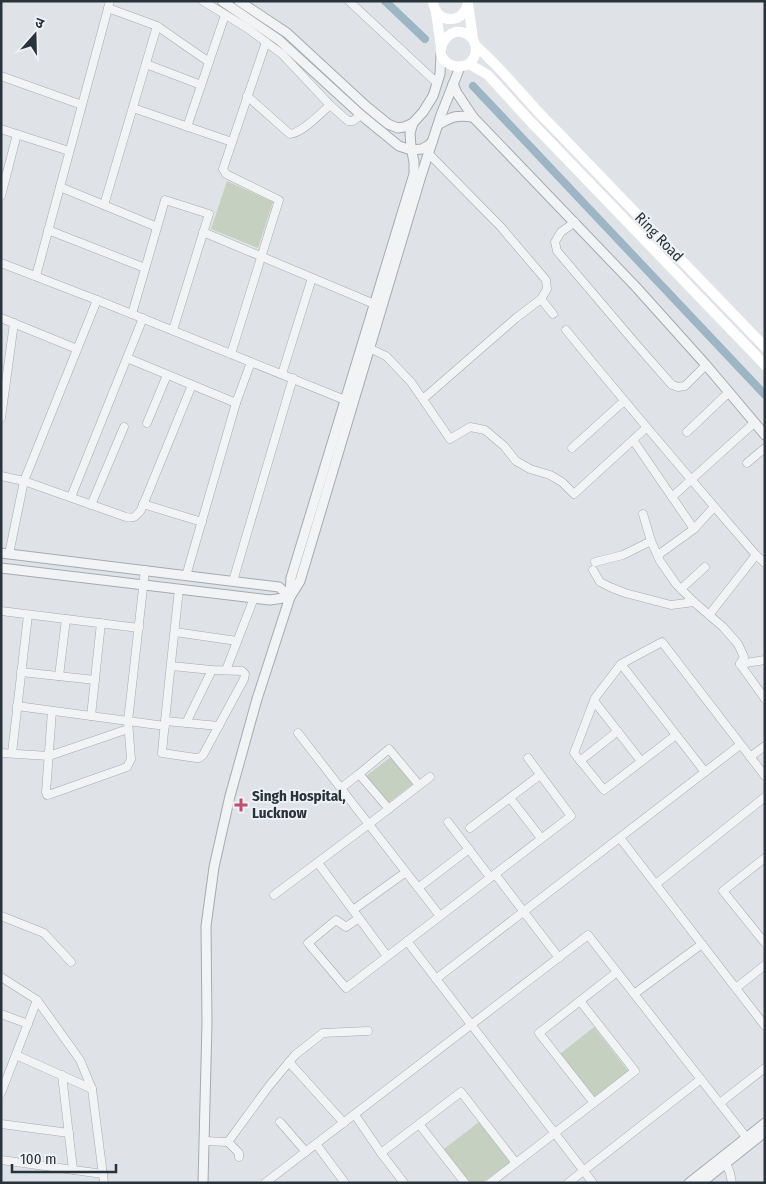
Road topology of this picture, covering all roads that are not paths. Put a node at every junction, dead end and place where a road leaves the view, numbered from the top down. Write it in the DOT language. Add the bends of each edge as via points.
graph roads {
  1 [pos="203,1"];
  2 [pos="222,1"];
  3 [pos="239,1"];
  4 [pos="349,1"];
  5 [pos="468,3"];
  6 [pos="109,4"];
  7 [pos="433,5"];
  8 [pos="225,15"];
  9 [pos="157,26"];
  10 [pos="266,42"];
  11 [pos="475,43"];
  12 [pos="441,50"];
  13 [pos="209,62"];
  14 [pos="146,64"];
  15 [pos="464,66"];
  16 [pos="1,76"];
  17 [pos="437,83"];
  18 [pos="453,84"];
  19 [pos="201,85"];
  20 [pos="248,96"];
  21 [pos="82,104"];
  22 [pos="330,106"];
  23 [pos="133,108"];
  24 [pos="361,115"];
  25 [pos="473,116"];
  26 [pos="413,123"];
  27 [pos="438,124"];
  28 [pos="187,127"];
  29 [pos="1,129"];
  30 [pos="17,134"];
  31 [pos="433,140"];
  32 [pos="232,142"];
  33 [pos="411,150"];
  34 [pos="69,151"];
  35 [pos="429,154"];
  36 [pos="60,187"];
  37 [pos="1,196"];
  38 [pos="104,205"];
  39 [pos="575,222"];
  40 [pos="157,227"];
  41 [pos="48,230"];
  42 [pos="203,232"];
  43 [pos="262,257"];
  44 [pos="1,263"];
  45 [pos="145,268"];
  46 [pos="36,276"];
  47 [pos="312,278"];
  48 [pos="542,299"];
  49 [pos="97,300"];
  50 [pos="378,305"];
  51 [pos="132,314"];
  52 [pos="553,314"];
  53 [pos="1,318"];
  54 [pos="143,318"];
  55 [pos="14,323"];
  56 [pos="173,330"];
  57 [pos="566,330"];
  58 [pos="765,347"];
  59 [pos="369,348"];
  60 [pos="77,349"];
  61 [pos="232,354"];
  62 [pos="127,358"];
  63 [pos="250,362"];
  64 [pos="706,365"];
  65 [pos="765,366"];
  66 [pos="282,374"];
  67 [pos="167,375"];
  68 [pos="293,378"];
  69 [pos="192,385"];
  70 [pos="728,393"];
  71 [pos="423,400"];
  72 [pos="349,401"];
  73 [pos="624,401"];
  74 [pos="236,403"];
  75 [pos="1,418"];
  76 [pos="147,423"];
  77 [pos="754,423"];
  78 [pos="124,427"];
  79 [pos="646,428"];
  80 [pos="686,432"];
  81 [pos="765,436"];
  82 [pos="633,440"];
  83 [pos="572,448"];
  84 [pos="765,448"];
  85 [pos="747,463"];
  86 [pos="1,476"];
  87 [pos="691,480"];
  88 [pos="24,481"];
  89 [pos="71,497"];
  90 [pos="672,497"];
  91 [pos="144,504"];
  92 [pos="91,505"];
  93 [pos="714,507"];
  94 [pos="643,514"];
  95 [pos="202,522"];
  96 [pos="694,529"];
  97 [pos="651,541"];
  98 [pos="5,553"];
  99 [pos="658,555"];
  100 [pos="756,555"];
  101 [pos="765,563"];
  102 [pos="705,567"];
  103 [pos="1,568"];
  104 [pos="145,570"];
  105 [pos="186,576"];
  106 [pos="233,581"];
  107 [pos="144,585"];
  108 [pos="179,589"];
  109 [pos="681,589"];
  110 [pos="290,597"];
  111 [pos="254,598"];
  112 [pos="694,602"];
  113 [pos="1,611"];
  114 [pos="28,615"];
  115 [pos="709,615"];
  116 [pos="66,619"];
  117 [pos="101,623"];
  118 [pos="139,628"];
  119 [pos="175,632"];
  120 [pos="237,641"];
  121 [pos="765,660"];
  122 [pos="621,664"];
  123 [pos="740,664"];
  124 [pos="171,666"];
  125 [pos="212,670"];
  126 [pos="226,670"];
  127 [pos="21,672"];
  128 [pos="59,676"];
  129 [pos="95,680"];
  130 [pos="765,699"];
  131 [pos="594,701"];
  132 [pos="17,706"];
  133 [pos="52,711"];
  134 [pos="91,716"];
  135 [pos="165,723"];
  136 [pos="186,723"];
  137 [pos="128,725"];
  138 [pos="219,726"];
  139 [pos="618,731"];
  140 [pos="298,733"];
  141 [pos="676,734"];
  142 [pos="740,745"];
  143 [pos="765,746"];
  144 [pos="1,753"];
  145 [pos="12,753"];
  146 [pos="49,756"];
  147 [pos="750,757"];
  148 [pos="528,758"];
  149 [pos="580,761"];
  150 [pos="641,761"];
  151 [pos="705,772"];
  152 [pos="359,774"];
  153 [pos="540,775"];
  154 [pos="765,776"];
  155 [pos="430,777"];
  156 [pos="419,785"];
  157 [pos="341,788"];
  158 [pos="765,797"];
  159 [pos="510,798"];
  160 [pos="389,809"];
  161 [pos="448,822"];
  162 [pos="369,824"];
  163 [pos="470,828"];
  164 [pos="541,838"];
  165 [pos="620,838"];
  166 [pos="469,849"];
  167 [pos="764,860"];
  168 [pos="318,863"];
  169 [pos="406,872"];
  170 [pos="493,875"];
  171 [pos="656,884"];
  172 [pos="418,888"];
  173 [pos="274,895"];
  174 [pos="353,910"];
  175 [pos="524,912"];
  176 [pos="1,916"];
  177 [pos="440,916"];
  178 [pos="359,918"];
  179 [pos="407,941"];
  180 [pos="765,943"];
  181 [pos="702,944"];
  182 [pos="387,956"];
  183 [pos="559,958"];
  184 [pos="71,962"];
  185 [pos="765,966"];
  186 [pos="617,972"];
  187 [pos="1,977"];
  188 [pos="436,979"];
  189 [pos="736,988"];
  190 [pos="634,994"];
  191 [pos="37,1000"];
  192 [pos="580,1001"];
  193 [pos="1,1014"];
  194 [pos="28,1024"];
  195 [pos="472,1025"];
  196 [pos="765,1026"];
  197 [pos="368,1031"];
  198 [pos="16,1054"];
  199 [pos="289,1062"];
  200 [pos="765,1068"];
  201 [pos="62,1075"];
  202 [pos="4,1078"];
  203 [pos="701,1079"];
  204 [pos="92,1089"];
  205 [pos="1,1093"];
  206 [pos="594,1103"];
  207 [pos="720,1103"];
  208 [pos="355,1114"];
  209 [pos="280,1122"];
  210 [pos="344,1123"];
  211 [pos="765,1123"];
  212 [pos="1,1124"];
  213 [pos="419,1124"];
  214 [pos="765,1132"];
  215 [pos="69,1133"];
  216 [pos="555,1133"];
  217 [pos="749,1140"];
  218 [pos="204,1141"];
  219 [pos="228,1142"];
  220 [pos="316,1144"];
  221 [pos="306,1152"];
  222 [pos="381,1153"];
  223 [pos="239,1157"];
  224 [pos="1,1160"];
  225 [pos="516,1163"];
  226 [pos="726,1163"];
  227 [pos="73,1170"];
  228 [pos="584,1170"];
  229 [pos="103,1174"];
  230 [pos="104,1183"];
  231 [pos="203,1183"];
  232 [pos="265,1183"];
  233 [pos="345,1183"];
  234 [pos="404,1183"];
  235 [pos="465,1183"];
  236 [pos="490,1183"];
  237 [pos="568,1183"];
  238 [pos="593,1183"];
  239 [pos="689,1183"];
  240 [pos="701,1183"];
  241 [pos="732,1183"];
  1 -- 8 [label="street"];
  2 -- 24 [label="street" via="279,40"];
  3 -- 26 [label="street" via="287,33 388,124 398,128"];
  4 -- 17 [label="street"];
  5 -- 7 [label="main road" via="466,11 455,19 441,17"];
  5 -- 11 [label="main road"];
  6 -- 9 [label="street"];
  6 -- 21 [label="street"];
  7 -- 12 [label="main road"];
  8 -- 10 [label="street"];
  8 -- 13 [label="street"];
  9 -- 13 [label="street"];
  9 -- 14 [label="street"];
  10 -- 20 [label="street"];
  10 -- 22 [label="street" via="282,54"];
  11 -- 12 [label="main road" via="469,34 454,32 444,40"];
  11 -- 15 [label="main road" via="477,52 474,60"];
  11 -- 58 [label="main road, Ring Road"];
  12 -- 15 [label="main road" via="444,60 450,65"];
  12 -- 17 [label="street"];
  13 -- 19 [label="street"];
  14 -- 19 [label="street"];
  14 -- 23 [label="street"];
  15 -- 18 [label="street"];
  15 -- 65 [label="main road" via="488,75"];
  16 -- 21 [label="street"];
  17 -- 26 [label="street" via="433,96"];
  18 -- 25 [label="street"];
  18 -- 27 [label="street"];
  19 -- 28 [label="street"];
  20 -- 22 [label="street" via="290,134"];
  20 -- 32 [label="street"];
  21 -- 34 [label="street"];
  22 -- 24 [label="street" via="348,121"];
  23 -- 28 [label="street"];
  23 -- 38 [label="street"];
  24 -- 33 [label="street" via="399,146"];
  25 -- 27 [label="street" via="450,117"];
  25 -- 39 [label="street"];
  26 -- 33 [label="street"];
  27 -- 31 [label="street"];
  28 -- 32 [label="street"];
  29 -- 30 [label="street"];
  30 -- 34 [label="street"];
  30 -- 37 [label="street"];
  31 -- 33 [label="street" via="422,149"];
  31 -- 35 [label="street"];
  32 -- 43 [label="street" via="223,169 226,174 279,200"];
  33 -- 50 [label="street" via="414,174"];
  34 -- 36 [label="street"];
  35 -- 48 [label="street" via="500,226 546,280 547,289"];
  35 -- 50 [label="street"];
  36 -- 38 [label="street"];
  36 -- 41 [label="street"];
  38 -- 40 [label="street"];
  39 -- 64 [label="street"];
  39 -- 64 [label="street" via="561,232 555,242 557,251 672,385 685,386"];
  40 -- 42 [label="street" via="166,200 209,214"];
  40 -- 45 [label="street"];
  41 -- 45 [label="street"];
  41 -- 46 [label="street"];
  42 -- 43 [label="street"];
  42 -- 56 [label="street"];
  43 -- 47 [label="street"];
  43 -- 61 [label="street"];
  44 -- 46 [label="street"];
  45 -- 51 [label="street"];
  46 -- 49 [label="street"];
  47 -- 50 [label="street"];
  47 -- 66 [label="street"];
  48 -- 52 [label="street"];
  48 -- 71 [label="street"];
  49 -- 51 [label="street"];
  49 -- 60 [label="street"];
  50 -- 59 [label="street"];
  50 -- 72 [label="street"];
  51 -- 54 [label="street"];
  53 -- 55 [label="street"];
  54 -- 56 [label="street"];
  54 -- 62 [label="street"];
  55 -- 60 [label="street"];
  55 -- 75 [label="street"];
  56 -- 61 [label="street"];
  57 -- 73 [label="street"];
  59 -- 71 [label="street" via="386,356"];
  59 -- 72 [label="street"];
  60 -- 88 [label="street"];
  61 -- 63 [label="street"];
  62 -- 67 [label="street"];
  62 -- 89 [label="street"];
  63 -- 66 [label="street"];
  63 -- 74 [label="street"];
  64 -- 70 [label="street"];
  66 -- 68 [label="street"];
  67 -- 69 [label="street"];
  67 -- 76 [label="street"];
  68 -- 72 [label="street"];
  68 -- 106 [label="street"];
  69 -- 74 [label="street"];
  69 -- 91 [label="street"];
  70 -- 77 [label="street"];
  70 -- 80 [label="street"];
  71 -- 82 [label="street" via="450,439 470,426 484,430 516,461 550,474 574,494"];
  72 -- 110 [label="street" via="292,578"];
  73 -- 79 [label="street"];
  73 -- 83 [label="street"];
  74 -- 95 [label="street"];
  77 -- 81 [label="street"];
  77 -- 87 [label="street"];
  78 -- 92 [label="street"];
  79 -- 82 [label="street"];
  79 -- 87 [label="street"];
  82 -- 90 [label="street"];
  84 -- 85 [label="street"];
  86 -- 88 [label="street"];
  87 -- 90 [label="street"];
  87 -- 93 [label="street"];
  88 -- 89 [label="street"];
  88 -- 98 [label="street"];
  89 -- 92 [label="street"];
  90 -- 96 [label="street"];
  91 -- 92 [label="street" via="132,518"];
  91 -- 95 [label="street"];
  93 -- 96 [label="street"];
  93 -- 100 [label="street"];
  94 -- 97 [label="street"];
  95 -- 105 [label="street"];
  96 -- 99 [label="street"];
  97 -- 99 [label="street"];
  97 -- 112 [label="street" via="594,566 600,582 625,593 670,605"];
  98 -- 104 [label="street"];
  99 -- 109 [label="street"];
  100 -- 101 [label="street"];
  100 -- 115 [label="street"];
  102 -- 109 [label="street"];
  103 -- 107 [label="street"];
  104 -- 105 [label="street"];
  104 -- 107 [label="street"];
  105 -- 106 [label="street"];
  106 -- 110 [label="street" via="279,587"];
  107 -- 108 [label="street"];
  107 -- 118 [label="street"];
  108 -- 111 [label="street"];
  108 -- 119 [label="street"];
  109 -- 112 [label="street"];
  110 -- 111 [label="street"];
  110 -- 218 [label="street" via="257,699 214,867 206,926"];
  111 -- 120 [label="street"];
  112 -- 115 [label="street"];
  113 -- 114 [label="street"];
  114 -- 116 [label="street"];
  114 -- 127 [label="street"];
  115 -- 123 [label="street" via="738,644 744,658"];
  116 -- 117 [label="street"];
  116 -- 128 [label="street"];
  117 -- 118 [label="street"];
  117 -- 129 [label="street"];
  118 -- 137 [label="street"];
  119 -- 120 [label="street"];
  119 -- 124 [label="street"];
  120 -- 126 [label="street"];
  121 -- 123 [label="street"];
  122 -- 131 [label="street"];
  122 -- 141 [label="street"];
  122 -- 142 [label="street" via="662,642"];
  123 -- 130 [label="street"];
  124 -- 125 [label="street"];
  124 -- 135 [label="street"];
  125 -- 126 [label="street"];
  125 -- 136 [label="street"];
  126 -- 138 [label="street" via="242,671 244,679"];
  127 -- 128 [label="street"];
  127 -- 132 [label="street"];
  128 -- 129 [label="street"];
  129 -- 134 [label="street"];
  131 -- 139 [label="street"];
  131 -- 149 [label="street" via="574,753"];
  132 -- 133 [label="street"];
  132 -- 145 [label="street"];
  133 -- 134 [label="street"];
  133 -- 146 [label="street"];
  134 -- 137 [label="street"];
  135 -- 136 [label="street"];
  135 -- 137 [label="street"];
  135 -- 138 [label="street" via="162,753 196,758 203,755"];
  136 -- 138 [label="street"];
  137 -- 146 [label="street"];
  137 -- 146 [label="street" via="131,759 127,767 47,795"];
  139 -- 149 [label="street"];
  139 -- 150 [label="street"];
  140 -- 157 [label="street"];
  141 -- 150 [label="street"];
  141 -- 151 [label="street"];
  142 -- 147 [label="street"];
  142 -- 151 [label="street"];
  143 -- 147 [label="street"];
  144 -- 145 [label="street"];
  145 -- 146 [label="street"];
  147 -- 154 [label="street"];
  148 -- 153 [label="street"];
  149 -- 150 [label="street" via="604,790"];
  151 -- 165 [label="street"];
  152 -- 156 [label="street" via="389,749"];
  152 -- 157 [label="street"];
  152 -- 160 [label="street"];
  153 -- 159 [label="street"];
  153 -- 164 [label="street" via="570,816"];
  155 -- 156 [label="street"];
  156 -- 160 [label="street"];
  157 -- 162 [label="street"];
  158 -- 171 [label="street"];
  159 -- 163 [label="street"];
  159 -- 164 [label="street"];
  160 -- 162 [label="street"];
  161 -- 166 [label="street"];
  162 -- 168 [label="street"];
  162 -- 169 [label="street"];
  164 -- 170 [label="street"];
  165 -- 171 [label="street"];
  165 -- 175 [label="street"];
  166 -- 170 [label="street"];
  166 -- 172 [label="street"];
  167 -- 180 [label="street" via="723,890"];
  168 -- 173 [label="street"];
  168 -- 174 [label="street"];
  169 -- 172 [label="street"];
  169 -- 174 [label="street"];
  170 -- 175 [label="street"];
  170 -- 177 [label="street"];
  171 -- 181 [label="street"];
  172 -- 177 [label="street"];
  174 -- 178 [label="street"];
  175 -- 183 [label="street"];
  175 -- 188 [label="street"];
  176 -- 184 [label="street" via="44,933"];
  177 -- 179 [label="street"];
  178 -- 182 [label="street"];
  178 -- 182 [label="street" via="346,927 336,920 308,943 346,988"];
  179 -- 182 [label="street"];
  179 -- 188 [label="street"];
  181 -- 189 [label="street"];
  181 -- 190 [label="street"];
  183 -- 186 [label="street" via="588,936"];
  183 -- 195 [label="street"];
  185 -- 189 [label="street"];
  186 -- 190 [label="street"];
  186 -- 192 [label="street"];
  187 -- 191 [label="street"];
  188 -- 195 [label="street"];
  189 -- 196 [label="street"];
  190 -- 203 [label="street"];
  191 -- 194 [label="street"];
  191 -- 204 [label="street" via="80,1060"];
  192 -- 206 [label="street" via="635,1071"];
  192 -- 206 [label="street" via="539,1033"];
  193 -- 194 [label="street"];
  194 -- 198 [label="street"];
  195 -- 208 [label="street"];
  195 -- 216 [label="street"];
  197 -- 199 [label="street" via="322,1033"];
  198 -- 201 [label="street"];
  198 -- 202 [label="street"];
  199 -- 210 [label="street"];
  199 -- 219 [label="street"];
  200 -- 207 [label="street"];
  201 -- 204 [label="street"];
  201 -- 215 [label="street"];
  202 -- 205 [label="street"];
  203 -- 207 [label="street"];
  203 -- 228 [label="street"];
  204 -- 229 [label="street"];
  206 -- 216 [label="street"];
  207 -- 217 [label="street"];
  208 -- 210 [label="street"];
  208 -- 222 [label="street"];
  209 -- 221 [label="street"];
  210 -- 220 [label="street"];
  211 -- 217 [label="street"];
  212 -- 215 [label="street"];
  213 -- 222 [label="street"];
  213 -- 225 [label="street" via="461,1092"];
  213 -- 235 [label="street"];
  214 -- 217 [label="street"];
  215 -- 227 [label="street"];
  216 -- 225 [label="street"];
  216 -- 228 [label="street"];
  217 -- 226 [label="street"];
  217 -- 239 [label="street"];
  218 -- 219 [label="street"];
  218 -- 231 [label="street"];
  219 -- 223 [label="street"];
  220 -- 221 [label="street"];
  220 -- 233 [label="street"];
  221 -- 232 [label="street"];
  222 -- 234 [label="street"];
  224 -- 227 [label="street"];
  225 -- 236 [label="street"];
  226 -- 240 [label="street"];
  226 -- 241 [label="street"];
  227 -- 229 [label="street"];
  228 -- 237 [label="street"];
  228 -- 238 [label="street"];
  229 -- 230 [label="street"];
}
